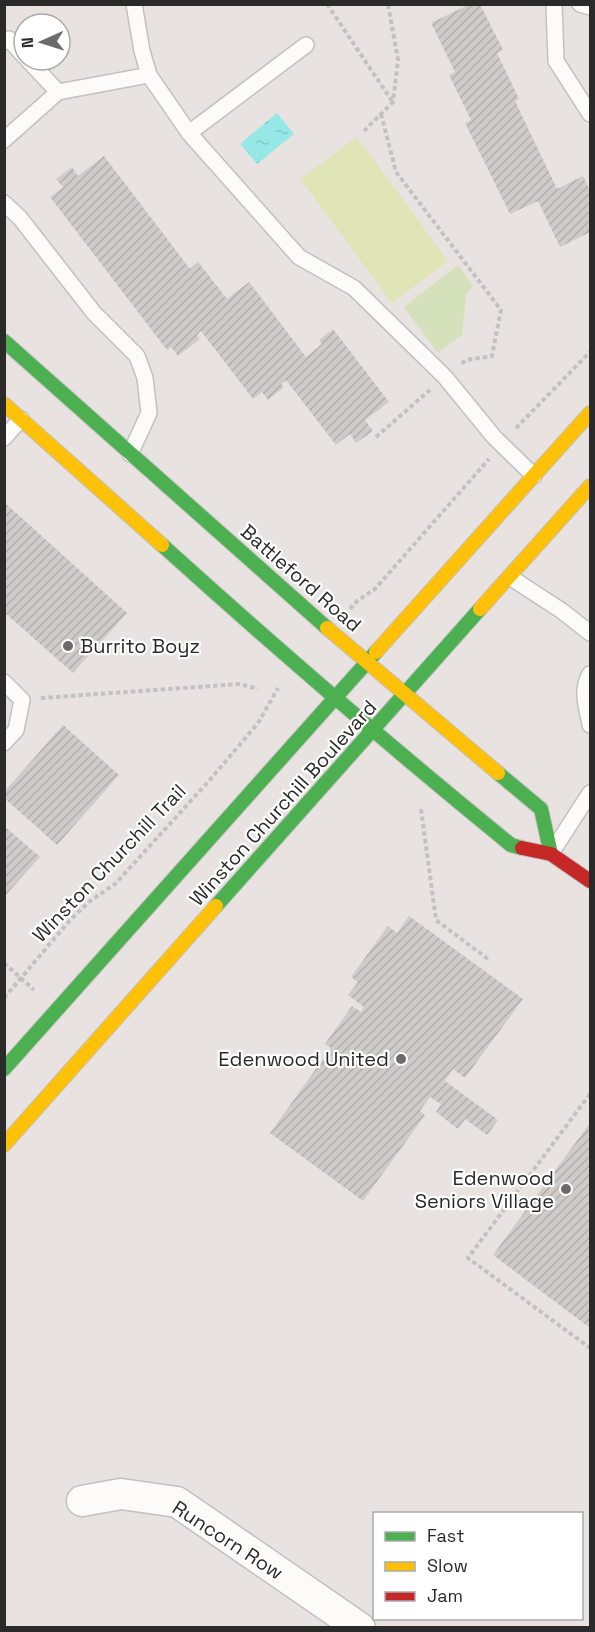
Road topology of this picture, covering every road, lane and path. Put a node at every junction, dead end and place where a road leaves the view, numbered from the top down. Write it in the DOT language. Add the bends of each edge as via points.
graph roads {
  1 [pos="134,4"];
  2 [pos="327,4"];
  3 [pos="388,4"];
  4 [pos="554,4"];
  5 [pos="580,4"];
  6 [pos="591,7"];
  7 [pos="306,45"];
  8 [pos="39,72"];
  9 [pos="149,75"];
  10 [pos="58,92"];
  11 [pos="393,102"];
  12 [pos="381,114"];
  13 [pos="591,114"];
  14 [pos="364,131"];
  15 [pos="189,134"];
  16 [pos="4,140"];
  17 [pos="4,203"];
  18 [pos="4,341"];
  19 [pos="591,352"];
  20 [pos="445,377"];
  21 [pos="4,404"];
  22 [pos="591,413"];
  23 [pos="21,420"];
  24 [pos="513,431"];
  25 [pos="376,437"];
  26 [pos="4,438"];
  27 [pos="130,454"];
  28 [pos="490,458"];
  29 [pos="534,476"];
  30 [pos="591,486"];
  31 [pos="510,577"];
  32 [pos="357,601"];
  33 [pos="591,633"];
  34 [pos="367,662"];
  35 [pos="591,674"];
  36 [pos="4,682"];
  37 [pos="258,689"];
  38 [pos="276,691"];
  39 [pos="406,695"];
  40 [pos="334,698"];
  41 [pos="22,700"];
  42 [pos="591,725"];
  43 [pos="373,731"];
  44 [pos="4,743"];
  45 [pos="591,793"];
  46 [pos="421,808"];
  47 [pos="551,854"];
  48 [pos="591,881"];
  49 [pos="488,959"];
  50 [pos="4,963"];
  51 [pos="21,978"];
  52 [pos="4,998"];
  53 [pos="57,1011"];
  54 [pos="4,1069"];
  55 [pos="591,1094"];
  56 [pos="4,1145"];
  57 [pos="591,1348"];
  58 [pos="82,1501"];
  59 [pos="360,1628"];
  1 -- 9 [label="lane"];
  2 -- 11 [label="path"];
  3 -- 11 [label="path" via="398,60"];
  4 -- 13 [label="lane" via="556,61"];
  5 -- 6 [label="lane"];
  7 -- 15 [label="lane"];
  8 -- 10 [label="lane"];
  9 -- 10 [label="lane"];
  9 -- 15 [label="lane"];
  10 -- 16 [label="lane"];
  11 -- 12 [label="path"];
  12 -- 14 [label="path"];
  12 -- 20 [label="path" via="396,172 501,310 492,356 466,360"];
  15 -- 20 [label="lane" via="299,257 354,288"];
  17 -- 27 [label="lane" via="94,314 136,356 145,378 149,413"];
  18 -- 27 [label="main road, Battleford Road"];
  19 -- 24 [label="path"];
  20 -- 25 [label="path"];
  20 -- 29 [label="lane" via="494,436"];
  21 -- 23 [label="main road"];
  22 -- 29 [label="main road, Winston Churchill Boulevard"];
  23 -- 26 [label="lane"];
  23 -- 40 [label="main road"];
  27 -- 34 [label="main road, Battleford Road"];
  28 -- 32 [label="path" via="375,589"];
  29 -- 34 [label="main road, Winston Churchill Boulevard"];
  30 -- 31 [label="main road, Winston Churchill Boulevard"];
  31 -- 33 [label="lane"];
  31 -- 39 [label="main road, Winston Churchill Boulevard"];
  34 -- 39 [label="main road, Battleford Road"];
  34 -- 40 [label="main road, Winston Churchill Boulevard"];
  35 -- 42 [label="lane" via="584,695"];
  36 -- 41 [label="lane"];
  37 -- 41 [label="path" via="240,684"];
  38 -- 51 [label="path, Winston Churchill Trail" via="258,723 201,790 115,884 71,919"];
  39 -- 43 [label="main road, Winston Churchill Boulevard"];
  39 -- 47 [label="main road, Battleford Road" via="541,808"];
  40 -- 43 [label="main road"];
  40 -- 53 [label="main road, Winston Churchill Boulevard"];
  41 -- 44 [label="lane" via="16,730"];
  43 -- 47 [label="main road" via="511,845"];
  43 -- 56 [label="main road, Winston Churchill Boulevard"];
  45 -- 47 [label="lane"];
  46 -- 49 [label="path" via="436,920"];
  47 -- 48 [label="main road"];
  50 -- 51 [label="path"];
  51 -- 52 [label="path, Winston Churchill Trail"];
  51 -- 53 [label="path"];
  53 -- 54 [label="main road, Winston Churchill Boulevard"];
  55 -- 57 [label="path" via="468,1258"];
  58 -- 59 [label="street, Runcorn Row" via="121,1494 177,1502"];
}
